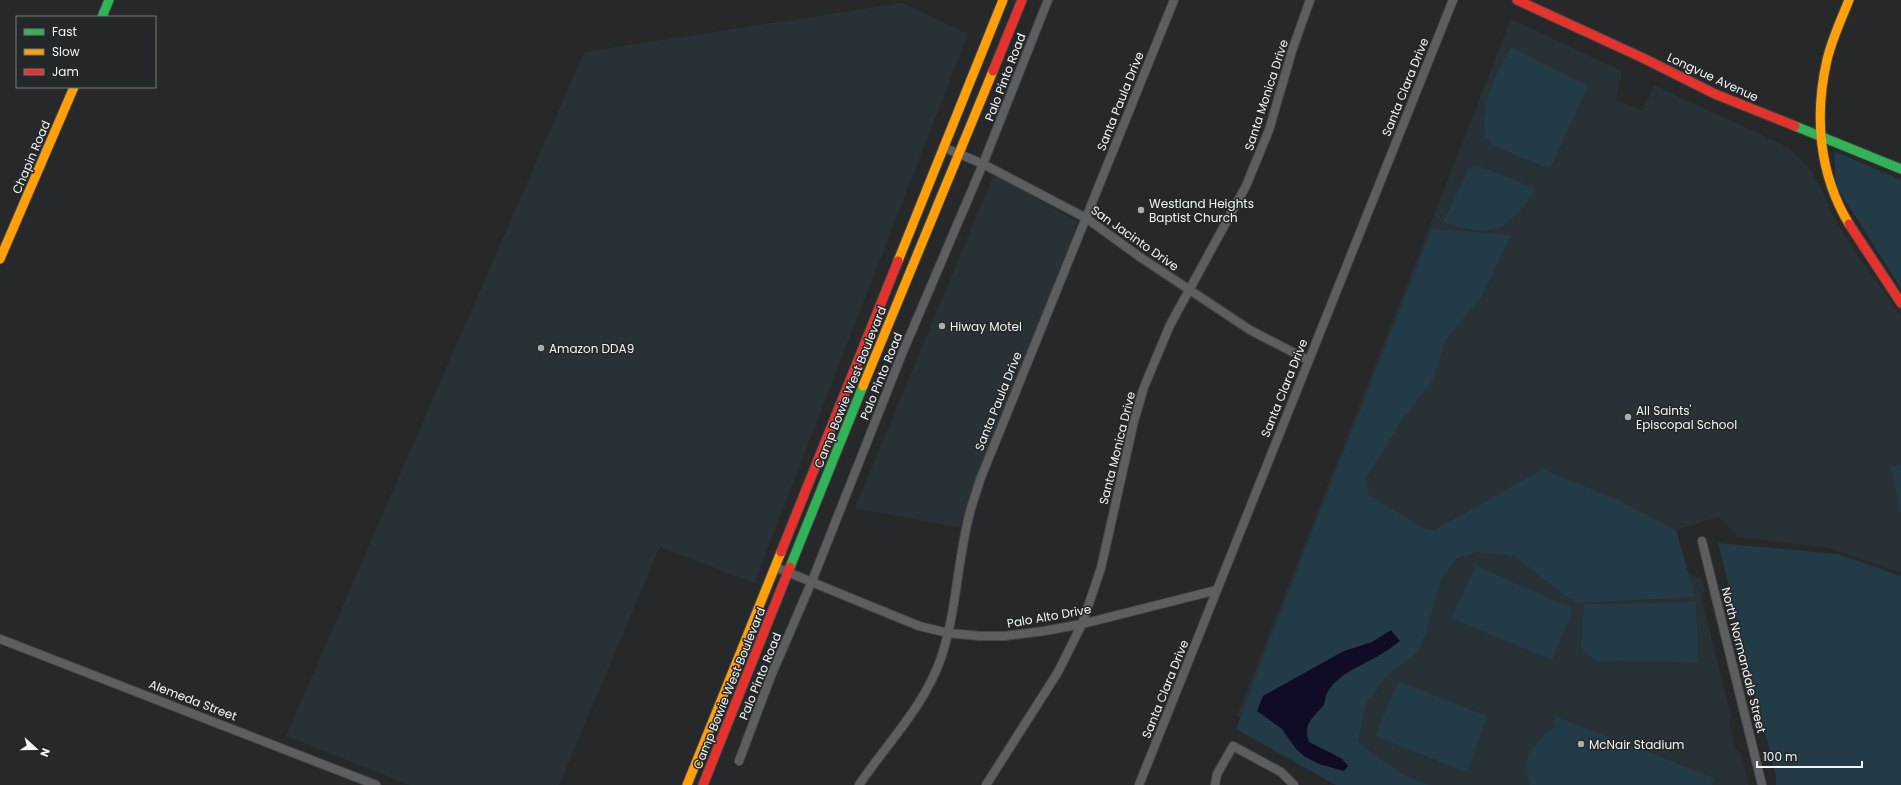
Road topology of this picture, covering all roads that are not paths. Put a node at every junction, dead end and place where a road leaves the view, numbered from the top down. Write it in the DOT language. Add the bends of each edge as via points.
graph roads {
  1 [pos="109,0"];
  2 [pos="1003,0"];
  3 [pos="1022,0"];
  4 [pos="1048,0"];
  5 [pos="1174,0"];
  6 [pos="1310,0"];
  7 [pos="1453,0"];
  8 [pos="1517,0"];
  9 [pos="1849,0"];
  10 [pos="102,16"];
  11 [pos="74,88"];
  12 [pos="1819,137"];
  13 [pos="943,147"];
  14 [pos="958,153"];
  15 [pos="983,164"];
  16 [pos="1901,169"];
  17 [pos="1086,218"];
  18 [pos="0,259"];
  19 [pos="1190,290"];
  20 [pos="1901,303"];
  21 [pos="857,359"];
  22 [pos="1308,360"];
  23 [pos="871,366"];
  24 [pos="1702,541"];
  25 [pos="775,567"];
  26 [pos="787,573"];
  27 [pos="812,581"];
  28 [pos="1217,590"];
  29 [pos="1082,624"];
  30 [pos="948,633"];
  31 [pos="0,639"];
  32 [pos="739,762"];
  33 [pos="376,785"];
  34 [pos="687,785"];
  35 [pos="703,785"];
  36 [pos="859,785"];
  37 [pos="986,785"];
  38 [pos="1139,785"];
  39 [pos="1215,785"];
  40 [pos="1294,785"];
  41 [pos="1762,785"];
  1 -- 10 [label="main road"];
  2 -- 13 [label="main road, Camp Bowie West Boulevard"];
  3 -- 14 [label="main road, Camp Bowie West Boulevard"];
  4 -- 15 [label="street, Palo Pinto Road"];
  5 -- 17 [label="street, Santa Paula Drive"];
  6 -- 19 [label="street, Santa Monica Drive" via="1266,137 1246,186"];
  7 -- 22 [label="street, Santa Clara Drive"];
  8 -- 12 [label="main road, Longvue Avenue" via="1716,94"];
  9 -- 12 [label="main road" via="1827,59 1820,100"];
  11 -- 18 [label="main road, Chapin Road"];
  12 -- 16 [label="main road, Longvue Avenue"];
  12 -- 20 [label="main road" via="1825,167 1841,210"];
  13 -- 14 [label="street, San Jacinto Drive"];
  13 -- 21 [label="main road, Camp Bowie West Boulevard"];
  14 -- 15 [label="street, San Jacinto Drive"];
  14 -- 23 [label="main road, Camp Bowie West Boulevard"];
  15 -- 17 [label="street, San Jacinto Drive"];
  15 -- 27 [label="street, Palo Pinto Road" via="902,354"];
  17 -- 19 [label="street, San Jacinto Drive"];
  17 -- 30 [label="street, Santa Paula Drive" via="980,480 970,512"];
  19 -- 22 [label="street, San Jacinto Drive" via="1250,330"];
  19 -- 29 [label="street, Santa Monica Drive" via="1170,326 1144,387 1101,568"];
  21 -- 23 [label="main road"];
  21 -- 25 [label="main road, Camp Bowie West Boulevard"];
  22 -- 28 [label="street, Santa Clara Drive"];
  23 -- 26 [label="main road, Camp Bowie West Boulevard"];
  24 -- 41 [label="street, North Normandale Street"];
  25 -- 26 [label="street, Palo Alto Drive"];
  25 -- 34 [label="main road, Camp Bowie West Boulevard"];
  26 -- 27 [label="street, Palo Alto Drive"];
  26 -- 35 [label="main road, Camp Bowie West Boulevard"];
  27 -- 30 [label="street, Palo Alto Drive" via="919,626"];
  27 -- 32 [label="street, Palo Pinto Road" via="771,676"];
  28 -- 29 [label="street, Palo Alto Drive"];
  28 -- 38 [label="street, Santa Clara Drive"];
  29 -- 30 [label="street, Palo Alto Drive" via="1011,636"];
  29 -- 37 [label="street, Santa Monica Drive" via="1058,672"];
  30 -- 36 [label="street, Santa Paula Drive" via="941,658 922,697"];
  31 -- 33 [label="street, Alemeda Street"];
  39 -- 40 [label="street" via="1217,774 1233,746 1281,772"];
}
